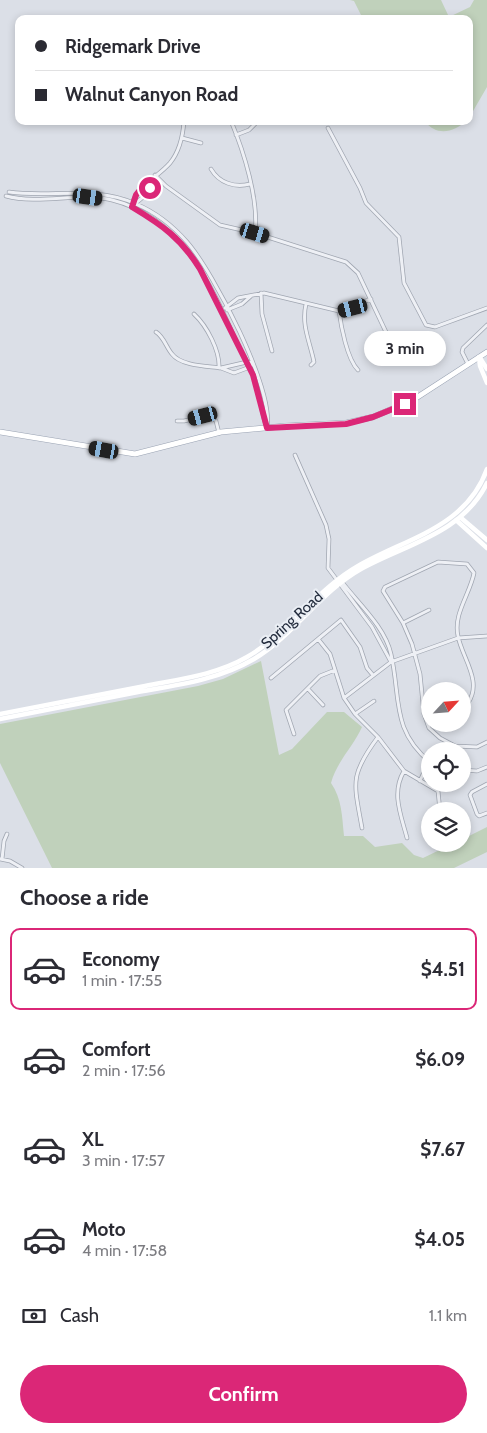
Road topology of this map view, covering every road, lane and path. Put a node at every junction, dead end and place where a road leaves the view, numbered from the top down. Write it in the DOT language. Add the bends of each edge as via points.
graph roads {
  1 [pos="184,125"];
  2 [pos="232,125"];
  3 [pos="254,125"];
  4 [pos="328,128"];
  5 [pos="236,135"];
  6 [pos="182,138"];
  7 [pos="202,143"];
  8 [pos="211,170"];
  9 [pos="155,175"];
  10 [pos="152,180"];
  11 [pos="145,184"];
  12 [pos="250,184"];
  13 [pos="150,188"];
  14 [pos="8,192"];
  15 [pos="73,192"];
  16 [pos="6,196"];
  17 [pos="73,197"];
  18 [pos="134,203"];
  19 [pos="132,207"];
  20 [pos="255,233"];
  21 [pos="261,293"];
  22 [pos="252,296"];
  23 [pos="241,297"];
  24 [pos="371,299"];
  25 [pos="244,302"];
  26 [pos="306,304"];
  27 [pos="227,308"];
  28 [pos="487,308"];
  29 [pos="222,310"];
  30 [pos="339,311"];
  31 [pos="194,314"];
  32 [pos="487,325"];
  33 [pos="156,332"];
  34 [pos="394,348"];
  35 [pos="272,351"];
  36 [pos="487,352"];
  37 [pos="479,357"];
  38 [pos="247,362"];
  39 [pos="468,364"];
  40 [pos="231,365"];
  41 [pos="251,365"];
  42 [pos="311,365"];
  43 [pos="220,368"];
  44 [pos="358,370"];
  45 [pos="487,370"];
  46 [pos="231,373"];
  47 [pos="487,383"];
  48 [pos="177,421"];
  49 [pos="267,428"];
  50 [pos="0,432"];
  51 [pos="219,433"];
  52 [pos="295,455"];
  53 [pos="487,469"];
  54 [pos="487,483"];
  55 [pos="457,517"];
  56 [pos="487,540"];
  57 [pos="487,548"];
  58 [pos="339,582"];
  59 [pos="429,610"];
  60 [pos="403,623"];
  61 [pos="487,636"];
  62 [pos="458,638"];
  63 [pos="318,639"];
  64 [pos="415,654"];
  65 [pos="391,662"];
  66 [pos="335,670"];
  67 [pos="372,675"];
  68 [pos="271,678"];
  69 [pos="308,689"];
  70 [pos="344,698"];
  71 [pos="471,700"];
  72 [pos="374,701"];
  73 [pos="323,705"];
  74 [pos="0,714"];
  75 [pos="355,714"];
  76 [pos="0,719"];
  77 [pos="294,734"];
  78 [pos="378,737"];
  79 [pos="487,742"];
  80 [pos="421,753"];
  81 [pos="487,767"];
  82 [pos="404,771"];
  83 [pos="471,771"];
  84 [pos="420,781"];
  85 [pos="487,784"];
  86 [pos="439,802"];
  87 [pos="487,813"];
  88 [pos="362,828"];
  89 [pos="7,834"];
  90 [pos="407,838"];
  91 [pos="1,859"];
  92 [pos="22,868"];
  1 -- 6 [label="street"];
  2 -- 5 [label="street"];
  3 -- 5 [label="street"];
  4 -- 28 [label="street" via="366,204 400,237 404,283 426,325 435,327"];
  5 -- 12 [label="street"];
  6 -- 7 [label="street"];
  6 -- 9 [label="street" via="170,163"];
  8 -- 12 [label="street" via="231,185"];
  9 -- 10 [label="street"];
  9 -- 20 [label="street" via="220,225"];
  10 -- 11 [label="street"];
  10 -- 13 [label="street"];
  11 -- 13 [label="street"];
  11 -- 18 [label="street"];
  12 -- 20 [label="street" via="257,216"];
  13 -- 18 [label="street"];
  14 -- 15 [label="street" via="34,195"];
  15 -- 17 [label="street"];
  15 -- 18 [label="street" via="101,194"];
  16 -- 17 [label="street"];
  17 -- 19 [label="street" via="112,200"];
  18 -- 19 [label="street"];
  18 -- 27 [label="street" via="160,218 186,241"];
  19 -- 29 [label="street" via="162,225 182,243"];
  20 -- 24 [label="street" via="346,262 358,273"];
  21 -- 22 [label="street"];
  21 -- 26 [label="street"];
  21 -- 35 [label="street" via="262,314"];
  22 -- 23 [label="street"];
  22 -- 25 [label="street"];
  23 -- 25 [label="street"];
  23 -- 27 [label="street"];
  24 -- 30 [label="street"];
  24 -- 34 [label="street"];
  25 -- 27 [label="street"];
  26 -- 30 [label="street"];
  26 -- 42 [label="street" via="304,325 314,362"];
  27 -- 29 [label="street"];
  27 -- 41 [label="street"];
  29 -- 38 [label="street"];
  30 -- 44 [label="street" via="340,326"];
  31 -- 43 [label="street" via="204,326"];
  32 -- 39 [label="street" via="463,348"];
  33 -- 43 [label="street" via="174,357"];
  36 -- 37 [label="main road"];
  37 -- 39 [label="main road"];
  37 -- 45 [label="main road"];
  37 -- 47 [label="main road"];
  38 -- 40 [label="street"];
  38 -- 41 [label="street"];
  39 -- 49 [label="main road" via="413,400 365,420"];
  40 -- 43 [label="street"];
  40 -- 46 [label="street"];
  41 -- 46 [label="street"];
  41 -- 49 [label="street"];
  43 -- 46 [label="street"];
  48 -- 51 [label="street" via="210,415 216,421"];
  49 -- 51 [label="main road"];
  50 -- 51 [label="main road" via="134,454"];
  52 -- 58 [label="street" via="326,525 328,568"];
  53 -- 55 [label="main road, Spring Road" via="476,492"];
  54 -- 55 [label="main road, Spring Road" via="478,498"];
  55 -- 56 [label="main road"];
  55 -- 57 [label="main road"];
  55 -- 58 [label="main road, Spring Road" via="430,533 365,562"];
  58 -- 65 [label="street" via="376,633"];
  58 -- 74 [label="main road, Spring Road" via="265,645 224,668 200,676"];
  58 -- 76 [label="main road, Spring Road" via="275,644 225,673"];
  59 -- 60 [label="street"];
  60 -- 62 [label="street" via="383,591 385,587 438,562 467,564 474,573 456,623"];
  60 -- 64 [label="street"];
  61 -- 62 [label="street"];
  62 -- 64 [label="street"];
  62 -- 71 [label="street" via="471,668"];
  63 -- 66 [label="street" via="330,654"];
  63 -- 67 [label="street" via="341,620 360,648"];
  63 -- 68 [label="street"];
  64 -- 65 [label="street"];
  64 -- 79 [label="street" via="429,728 455,746 477,746"];
  65 -- 67 [label="street"];
  65 -- 80 [label="street" via="402,726"];
  66 -- 69 [label="street" via="320,676"];
  66 -- 70 [label="street"];
  67 -- 70 [label="street"];
  69 -- 73 [label="street"];
  69 -- 77 [label="street" via="286,710"];
  70 -- 75 [label="street"];
  72 -- 75 [label="street"];
  75 -- 78 [label="street"];
  78 -- 82 [label="street"];
  78 -- 88 [label="street" via="358,766 355,777"];
  81 -- 83 [label="street"];
  82 -- 84 [label="street"];
  82 -- 90 [label="street" via="398,781 397,796"];
  84 -- 86 [label="street" via="438,791"];
  85 -- 87 [label="street" via="470,793 479,816"];
  89 -- 91 [label="street"];
  91 -- 92 [label="street"];
}
